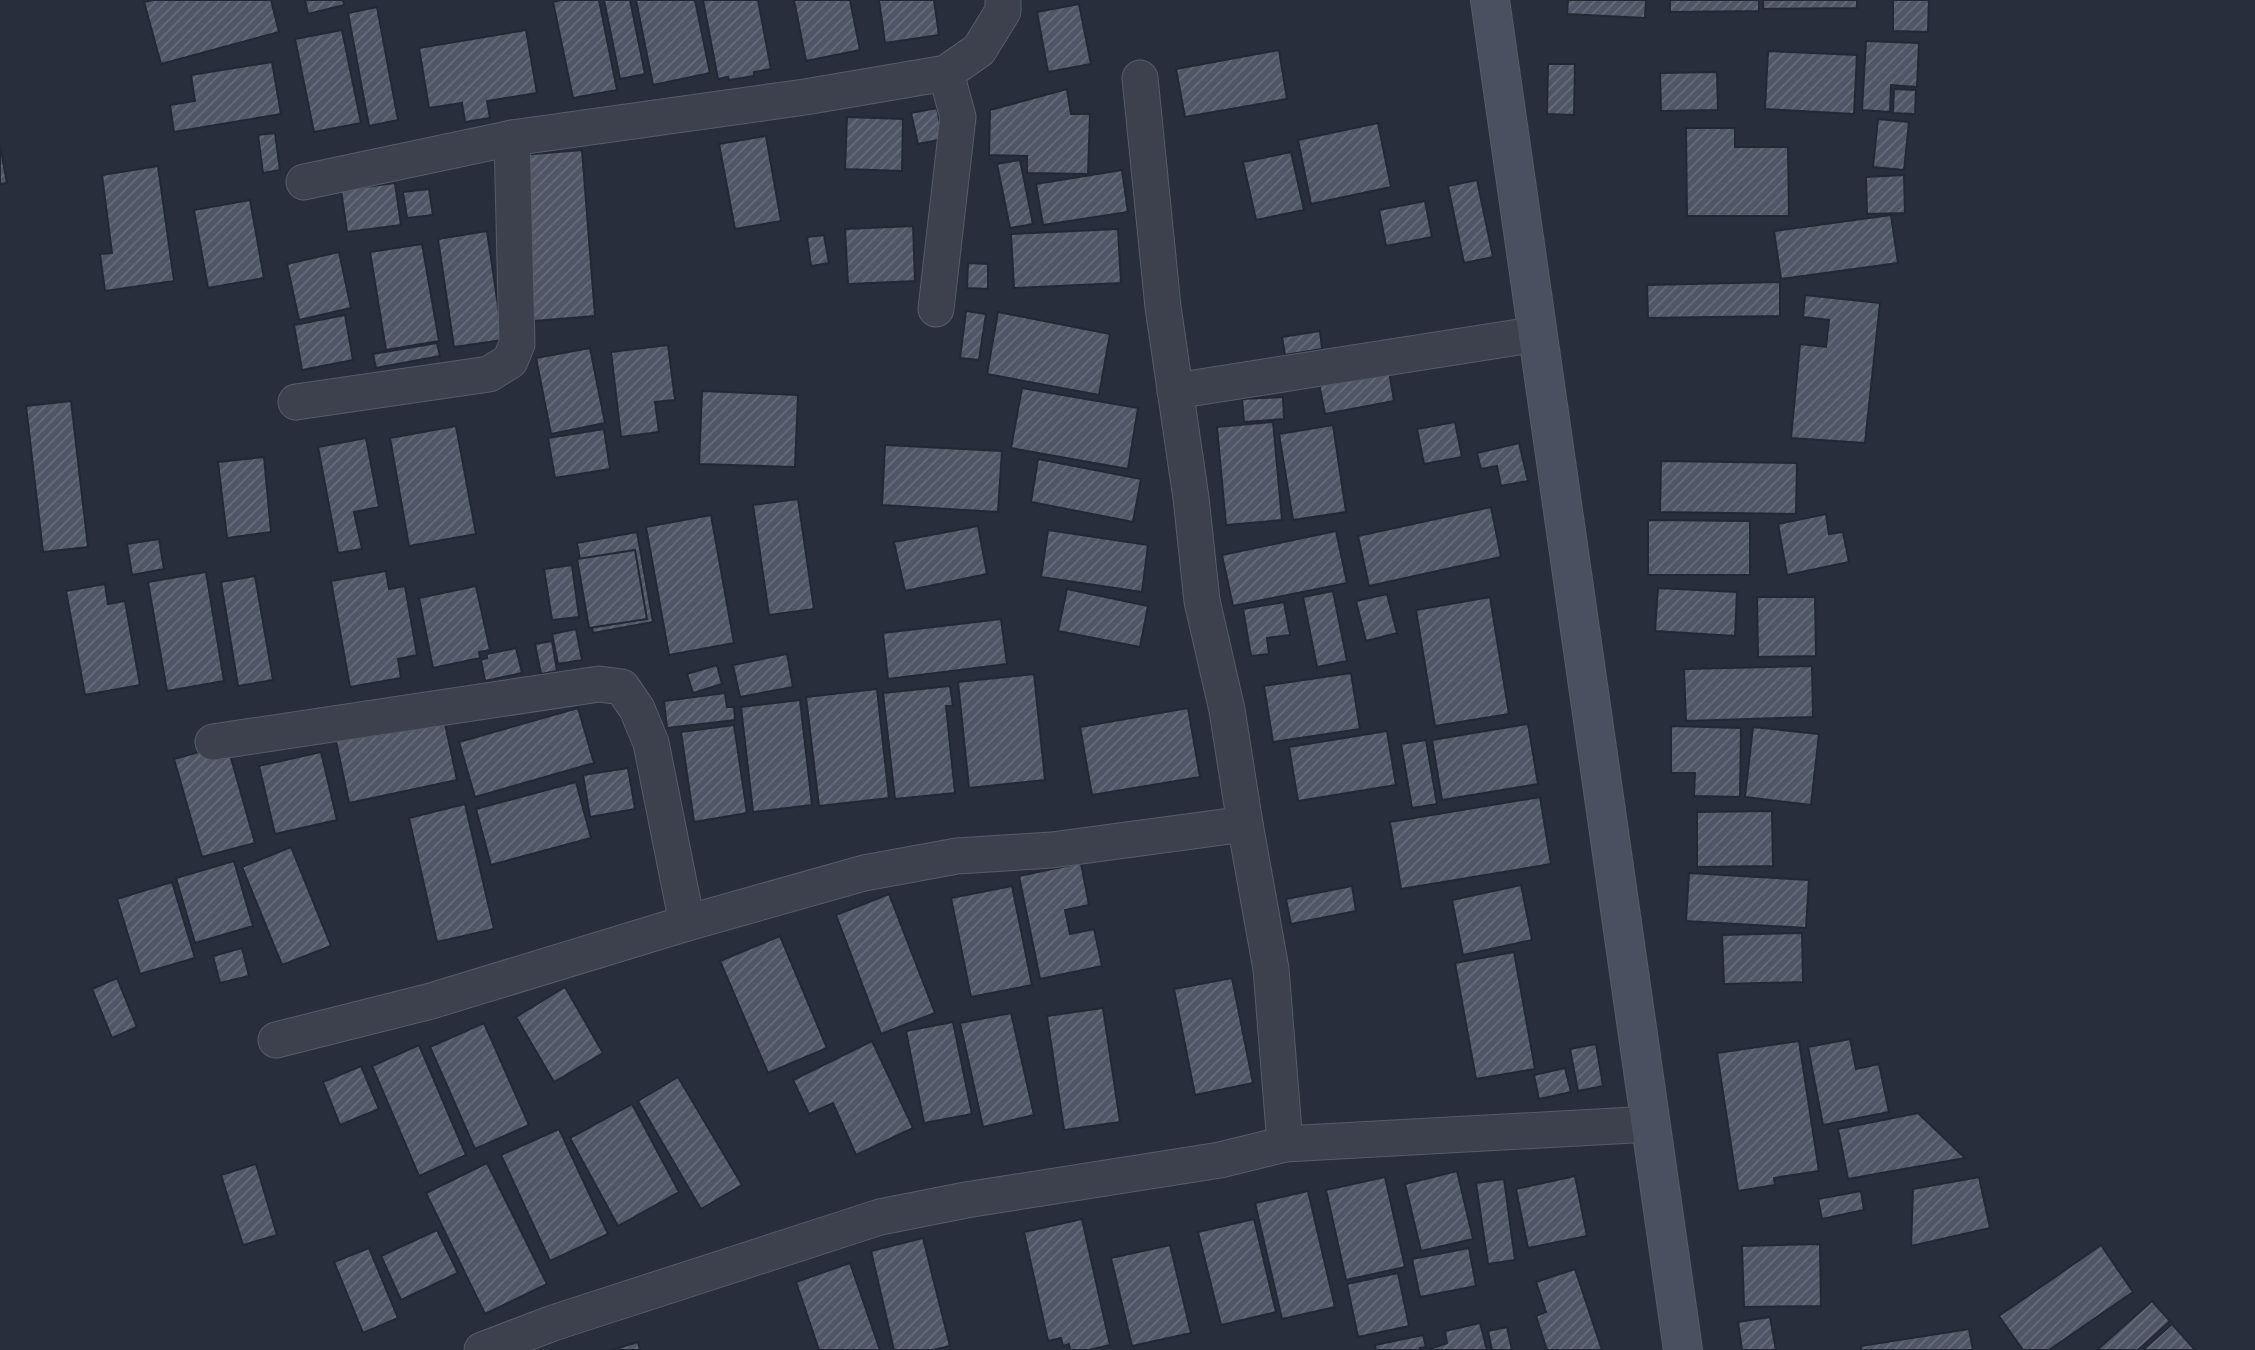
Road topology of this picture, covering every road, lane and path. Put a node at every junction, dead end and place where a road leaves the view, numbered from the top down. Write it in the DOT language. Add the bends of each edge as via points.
graph roads {
  1 [pos="1003,0"];
  2 [pos="1490,0"];
  3 [pos="946,73"];
  4 [pos="1140,78"];
  5 [pos="512,138"];
  6 [pos="304,182"];
  7 [pos="936,309"];
  8 [pos="1538,334"];
  9 [pos="1175,391"];
  10 [pos="296,402"];
  11 [pos="213,742"];
  12 [pos="1245,824"];
  13 [pos="688,923"];
  14 [pos="276,1040"];
  15 [pos="1651,1124"];
  16 [pos="1285,1144"];
  17 [pos="482,1350"];
  18 [pos="1684,1350"];
  1 -- 3 [label="street" via="1003,11 979,50"];
  2 -- 8 [label="main road"];
  3 -- 5 [label="street"];
  3 -- 7 [label="street" via="958,117"];
  4 -- 9 [label="street"];
  5 -- 6 [label="street"];
  5 -- 10 [label="street" via="517,344 510,361 489,374"];
  8 -- 9 [label="street"];
  8 -- 15 [label="main road"];
  9 -- 12 [label="street" via="1202,601 1227,710"];
  11 -- 13 [label="street" via="599,684 622,687 652,743"];
  12 -- 13 [label="street" via="1052,850 944,858 864,873"];
  12 -- 16 [label="street" via="1271,969"];
  13 -- 14 [label="street" via="431,1001"];
  15 -- 16 [label="street"];
  15 -- 18 [label="main road"];
  16 -- 17 [label="street" via="1220,1160 880,1217"];
}
